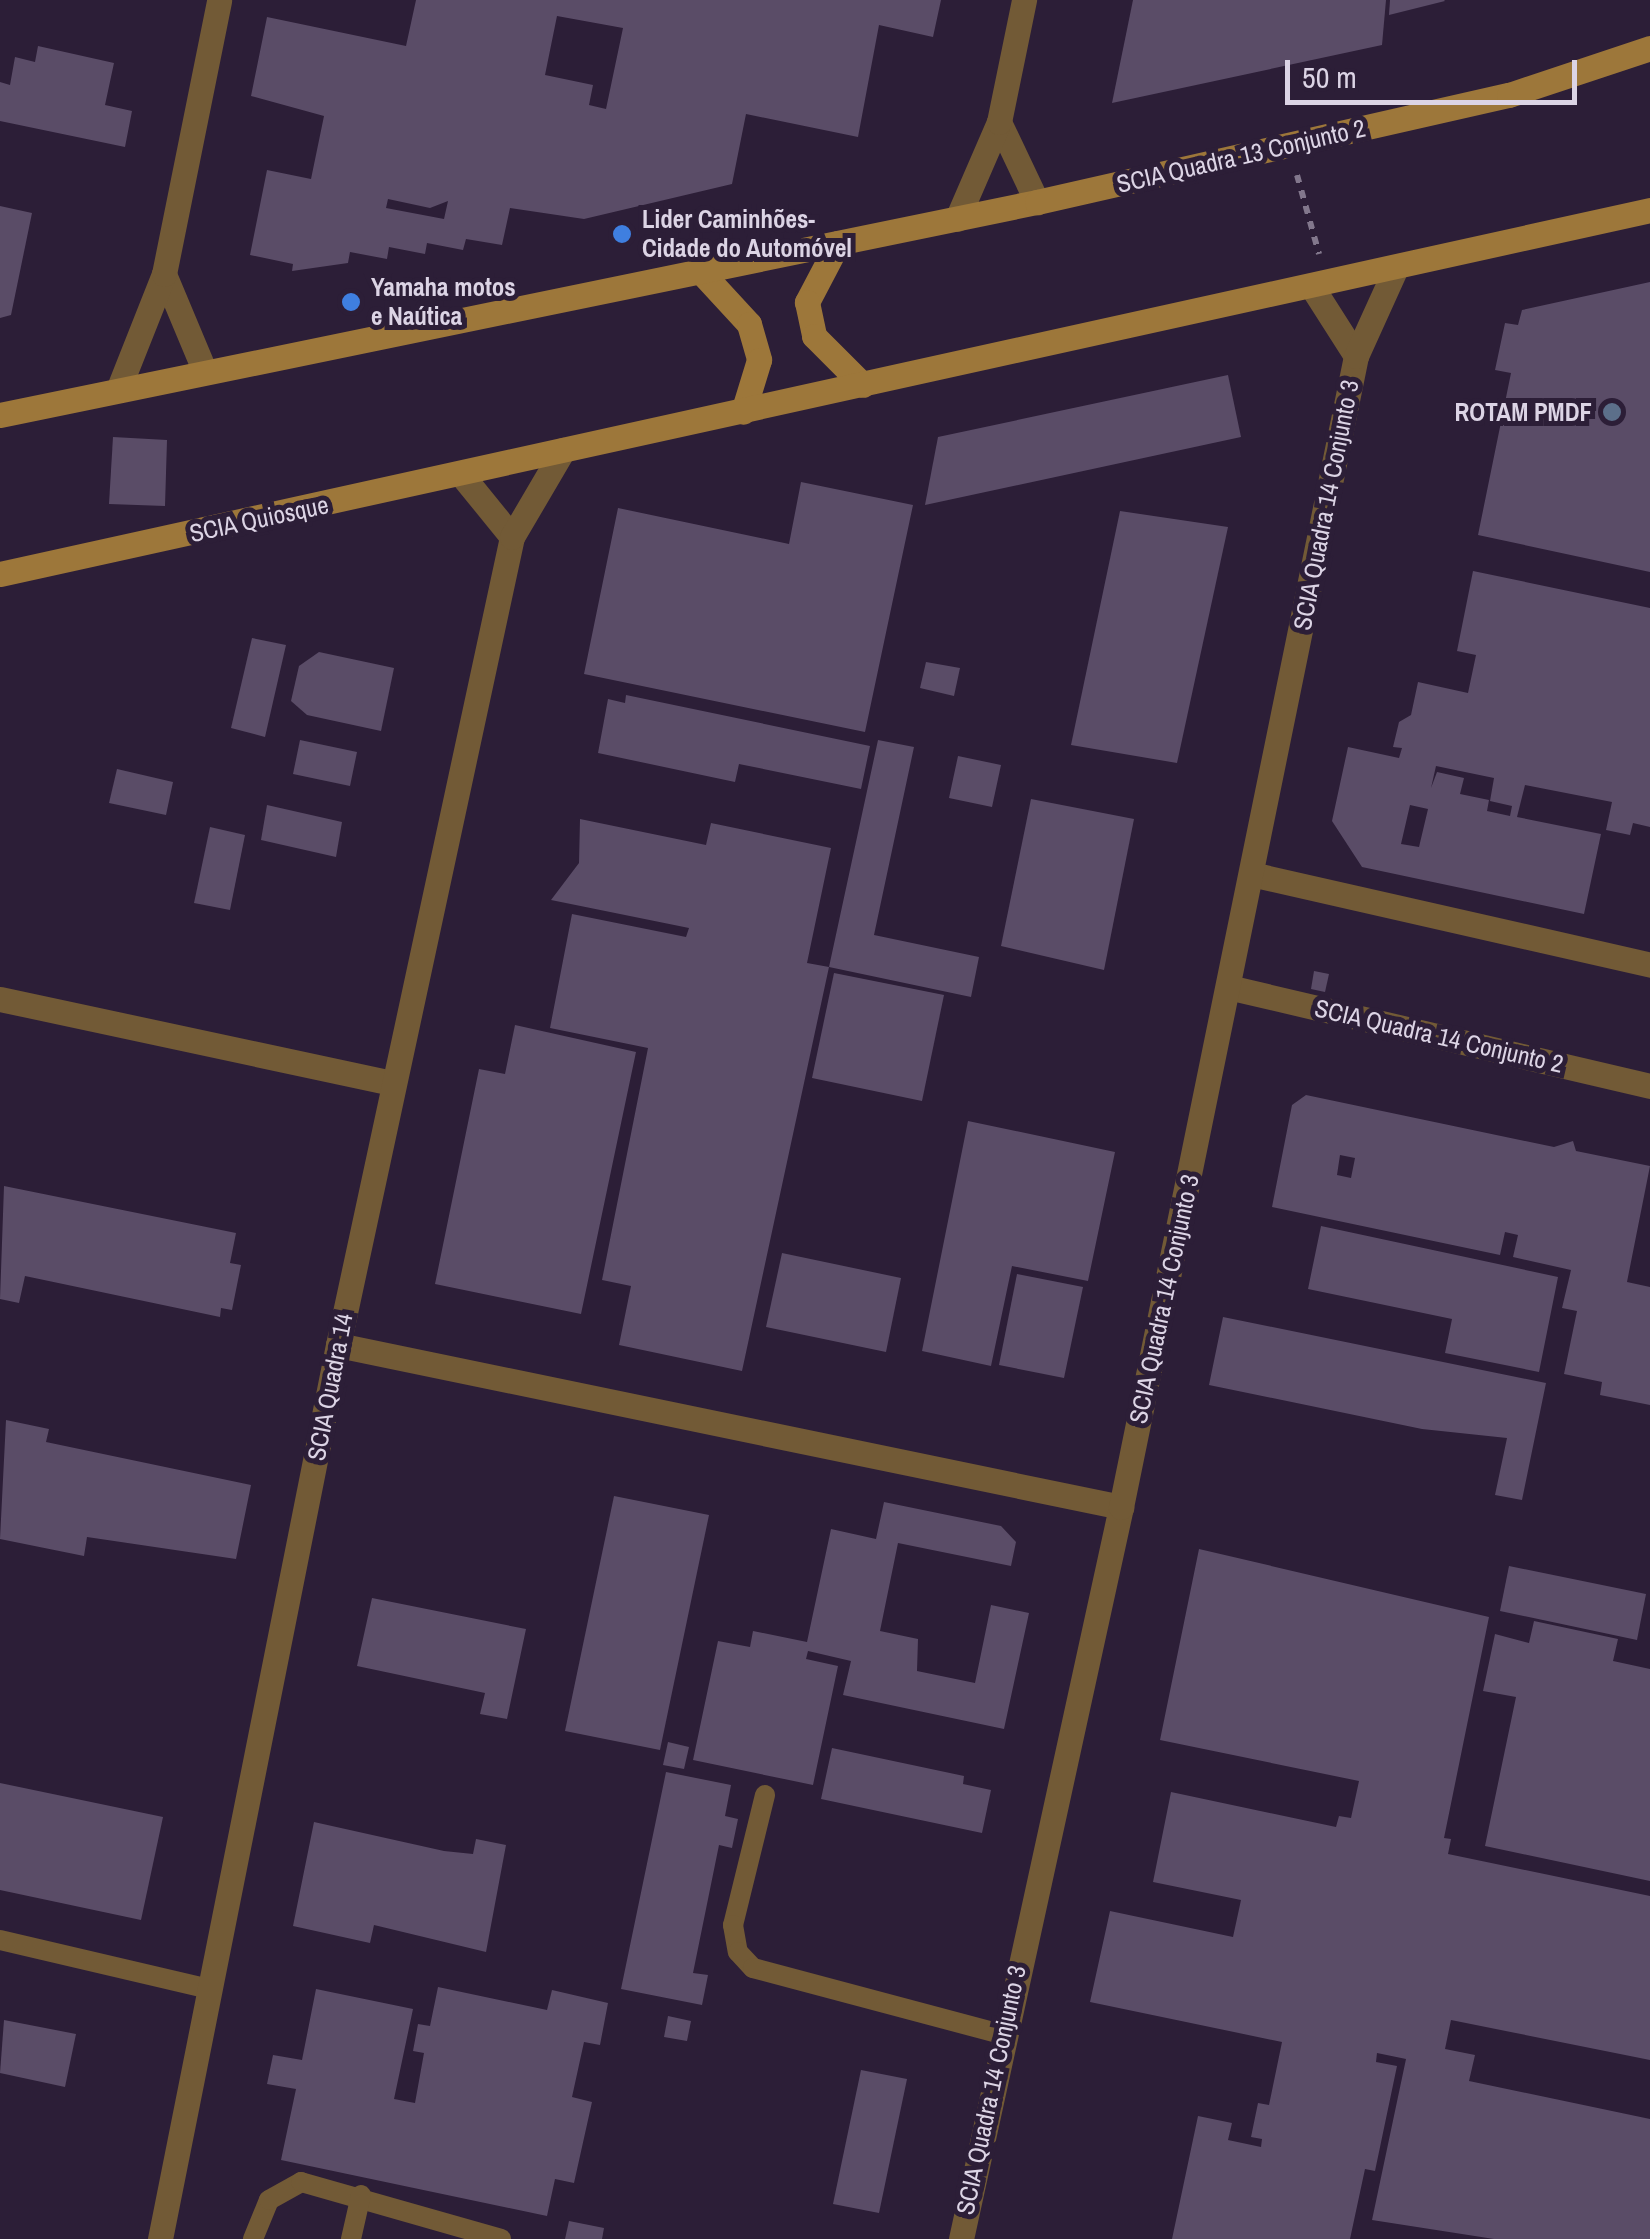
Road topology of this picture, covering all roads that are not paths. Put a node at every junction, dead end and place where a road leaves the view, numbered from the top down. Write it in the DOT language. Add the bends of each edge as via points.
graph roads {
  1 [pos="219,0"];
  2 [pos="1024,0"];
  3 [pos="1650,48"];
  4 [pos="999,122"];
  5 [pos="1037,202"];
  6 [pos="1650,210"];
  7 [pos="958,219"];
  8 [pos="838,243"];
  9 [pos="1396,268"];
  10 [pos="702,273"];
  11 [pos="164,274"];
  12 [pos="1320,285"];
  13 [pos="1356,356"];
  14 [pos="206,372"];
  15 [pos="863,385"];
  16 [pos="118,390"];
  17 [pos="744,412"];
  18 [pos="0,415"];
  19 [pos="563,450"];
  20 [pos="460,474"];
  21 [pos="512,537"];
  22 [pos="0,574"];
  23 [pos="1251,874"];
  24 [pos="1650,965"];
  25 [pos="1228,987"];
  26 [pos="0,999"];
  27 [pos="392,1083"];
  28 [pos="1650,1086"];
  29 [pos="338,1345"];
  30 [pos="1121,1506"];
  31 [pos="765,1795"];
  32 [pos="0,1940"];
  33 [pos="209,1990"];
  34 [pos="1002,2034"];
  35 [pos="361,2194"];
  36 [pos="160,2239"];
  37 [pos="253,2239"];
  38 [pos="351,2239"];
  39 [pos="500,2239"];
  40 [pos="961,2239"];
  1 -- 11 [label="street"];
  2 -- 4 [label="street"];
  3 -- 5 [label="main road, SCIA Quadra 13 Conjunto 2" via="1508,95"];
  4 -- 5 [label="street"];
  4 -- 7 [label="street"];
  5 -- 7 [label="main road, SCIA Quadra 13 Conjunto 2"];
  6 -- 9 [label="main road"];
  7 -- 8 [label="main road, SCIA Quadra 13 Conjunto 2"];
  8 -- 10 [label="main road, SCIA Quadra 13 Conjunto 2"];
  8 -- 15 [label="main road" via="808,302 814,336"];
  9 -- 12 [label="main road"];
  9 -- 13 [label="street, SCIA Quadra 14 Conjunto 3"];
  10 -- 14 [label="main road, SCIA Quadra 13 Conjunto 2"];
  10 -- 17 [label="main road" via="749,324 759,360"];
  11 -- 14 [label="street"];
  11 -- 16 [label="street"];
  12 -- 13 [label="street"];
  12 -- 15 [label="main road"];
  13 -- 23 [label="street, SCIA Quadra 14 Conjunto 3"];
  14 -- 16 [label="main road, SCIA Quadra 13 Conjunto 2"];
  15 -- 17 [label="main road"];
  16 -- 18 [label="main road, SCIA Quadra 13 Conjunto 2"];
  17 -- 19 [label="main road"];
  19 -- 20 [label="main road, SCIA Quiosque"];
  19 -- 21 [label="street, SCIA Quadra 14"];
  20 -- 21 [label="street"];
  20 -- 22 [label="main road, SCIA Quiosque"];
  21 -- 27 [label="street, SCIA Quadra 14"];
  23 -- 24 [label="street"];
  23 -- 25 [label="street, SCIA Quadra 14 Conjunto 3"];
  25 -- 28 [label="street, SCIA Quadra 14 Conjunto 2"];
  25 -- 30 [label="street, SCIA Quadra 14 Conjunto 3"];
  26 -- 27 [label="street"];
  27 -- 29 [label="street, SCIA Quadra 14"];
  29 -- 30 [label="street"];
  29 -- 33 [label="street, SCIA Quadra 14"];
  30 -- 34 [label="street, SCIA Quadra 14 Conjunto 3"];
  31 -- 34 [label="lane" via="733,1925 738,1952 753,1968"];
  32 -- 33 [label="lane"];
  33 -- 36 [label="street, SCIA Quadra 14"];
  34 -- 40 [label="street, SCIA Quadra 14 Conjunto 3"];
  35 -- 37 [label="lane" via="301,2182 270,2200"];
  35 -- 38 [label="lane"];
  35 -- 39 [label="lane"];
}
